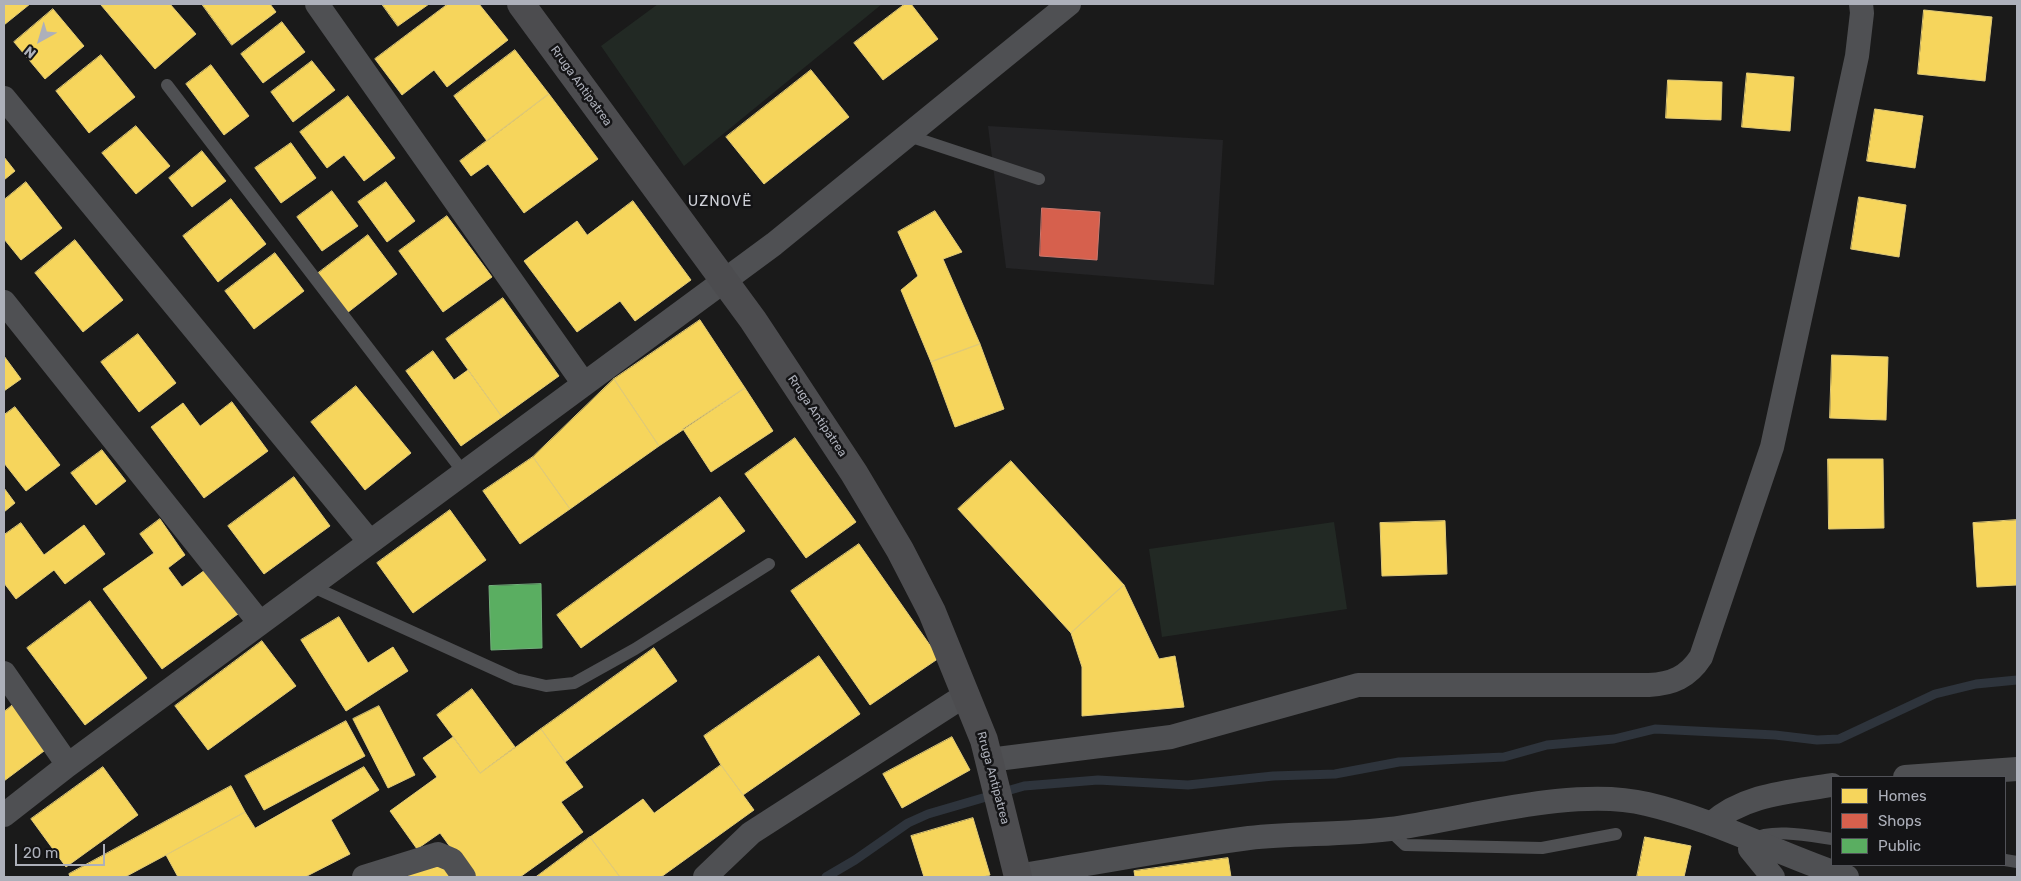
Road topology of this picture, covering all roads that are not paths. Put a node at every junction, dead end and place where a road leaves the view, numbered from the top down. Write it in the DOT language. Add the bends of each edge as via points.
graph roads {
  1 [pos="317,4"];
  2 [pos="521,4"];
  3 [pos="1069,4"];
  4 [pos="1861,4"];
  5 [pos="167,85"];
  6 [pos="4,98"];
  7 [pos="906,135"];
  8 [pos="1039,179"];
  9 [pos="724,281"];
  10 [pos="4,302"];
  11 [pos="584,384"];
  12 [pos="464,473"];
  13 [pos="370,542"];
  14 [pos="769,564"];
  15 [pos="311,586"];
  16 [pos="260,623"];
  17 [pos="4,673"];
  18 [pos="967,694"];
  19 [pos="68,765"];
  20 [pos="2017,768"];
  21 [pos="991,770"];
  22 [pos="1917,776"];
  23 [pos="1831,785"];
  24 [pos="4,815"];
  25 [pos="1711,824"];
  26 [pos="1388,829"];
  27 [pos="1616,834"];
  28 [pos="1831,839"];
  29 [pos="1751,841"];
  30 [pos="364,877"];
  31 [pos="464,877"];
  32 [pos="705,877"];
  33 [pos="1018,877"];
  34 [pos="1772,877"];
  35 [pos="1847,877"];
  1 -- 11 [label="street"];
  2 -- 9 [label="main road, Rruga Antipatrea"];
  3 -- 7 [label="street"];
  4 -- 21 [label="street" via="1857,56 1772,447 1701,657 1694,669 1666,684 1649,685 1358,685 1171,737"];
  5 -- 12 [label="lane"];
  6 -- 13 [label="street"];
  7 -- 8 [label="lane"];
  7 -- 9 [label="street"];
  9 -- 11 [label="street"];
  9 -- 18 [label="main road, Rruga Antipatrea" via="854,473 900,550 932,612"];
  10 -- 16 [label="street"];
  11 -- 12 [label="street"];
  12 -- 13 [label="street"];
  13 -- 15 [label="street"];
  14 -- 15 [label="lane" via="635,649 574,683 546,686 516,678"];
  15 -- 16 [label="street"];
  16 -- 19 [label="street"];
  17 -- 19 [label="street"];
  18 -- 21 [label="main road, Rruga Antipatrea"];
  18 -- 32 [label="street" via="751,833"];
  19 -- 24 [label="street"];
  20 -- 22 [label="street"];
  21 -- 33 [label="main road, Rruga Antipatrea"];
  23 -- 25 [label="street" via="1740,804"];
  25 -- 26 [label="street" via="1647,804 1601,799 1540,804"];
  25 -- 29 [label="street"];
  26 -- 27 [label="lane" via="1405,845 1522,848 1542,848"];
  26 -- 33 [label="street" via="1250,838"];
  28 -- 29 [label="lane" via="1767,834"];
  29 -- 34 [label="street" via="1750,849"];
  29 -- 35 [label="street"];
  30 -- 31 [label="street" via="438,854 452,860"];
}
